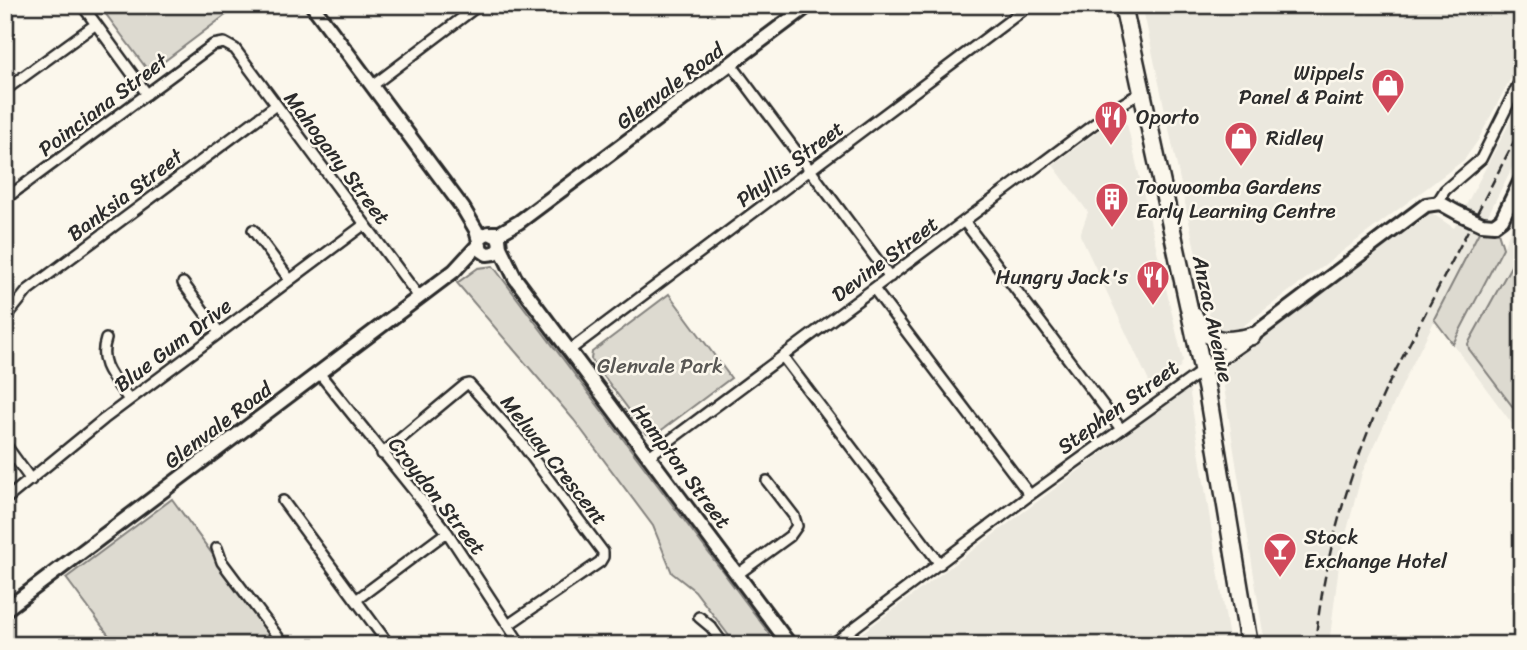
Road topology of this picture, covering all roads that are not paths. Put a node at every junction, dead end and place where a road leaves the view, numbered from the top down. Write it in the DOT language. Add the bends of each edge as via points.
graph roads {
  1 [pos="82,5"];
  2 [pos="479,5"];
  3 [pos="809,5"];
  4 [pos="1030,5"];
  5 [pos="1123,5"];
  6 [pos="316,7"];
  7 [pos="96,24"];
  8 [pos="224,43"];
  9 [pos="731,64"];
  10 [pos="1522,77"];
  11 [pos="372,86"];
  12 [pos="5,90"];
  13 [pos="1142,92"];
  14 [pos="147,94"];
  15 [pos="276,105"];
  16 [pos="811,170"];
  17 [pos="1522,178"];
  18 [pos="5,199"];
  19 [pos="1437,203"];
  20 [pos="964,221"];
  21 [pos="519,222"];
  22 [pos="365,224"];
  23 [pos="253,230"];
  24 [pos="486,243"];
  25 [pos="500,245"];
  26 [pos="890,277"];
  27 [pos="515,278"];
  28 [pos="290,280"];
  29 [pos="183,283"];
  30 [pos="874,289"];
  31 [pos="419,298"];
  32 [pos="1187,301"];
  33 [pos="5,322"];
  34 [pos="219,332"];
  35 [pos="1252,336"];
  36 [pos="106,340"];
  37 [pos="570,350"];
  38 [pos="783,357"];
  39 [pos="1202,370"];
  40 [pos="319,373"];
  41 [pos="129,400"];
  42 [pos="1121,429"];
  43 [pos="5,444"];
  44 [pos="382,454"];
  45 [pos="649,456"];
  46 [pos="31,480"];
  47 [pos="767,481"];
  48 [pos="1031,495"];
  49 [pos="5,500"];
  50 [pos="283,501"];
  51 [pos="447,532"];
  52 [pos="217,548"];
  53 [pos="940,564"];
  54 [pos="738,574"];
  55 [pos="356,600"];
  56 [pos="5,610"];
  57 [pos="699,617"];
  58 [pos="508,625"];
  59 [pos="284,645"];
  60 [pos="389,645"];
  61 [pos="521,645"];
  62 [pos="724,645"];
  63 [pos="790,645"];
  64 [pos="831,645"];
  65 [pos="1249,645"];
  1 -- 7 [label="street"];
  2 -- 11 [label="street"];
  3 -- 9 [label="street, Glenvale Road"];
  4 -- 16 [label="street, Phyllis Street"];
  5 -- 13 [label="highway, Anzac Avenue"];
  6 -- 11 [label="street, Hampton Street"];
  7 -- 12 [label="street"];
  7 -- 14 [label="street"];
  8 -- 14 [label="street, Poinciana Street" via="213,45"];
  8 -- 15 [label="street, Mahogany Street" via="235,49"];
  9 -- 16 [label="street"];
  9 -- 21 [label="street, Glenvale Road"];
  10 -- 19 [label="street" via="1481,159 1445,190"];
  11 -- 24 [label="street, Hampton Street"];
  13 -- 20 [label="street, Devine Street"];
  13 -- 32 [label="highway, Anzac Avenue"];
  14 -- 18 [label="street, Poinciana Street"];
  15 -- 22 [label="street, Mahogany Street"];
  15 -- 33 [label="street, Banksia Street" via="28,289"];
  16 -- 26 [label="street"];
  16 -- 37 [label="street, Phyllis Street"];
  17 -- 19 [label="street, bridge" via="1502,219 1494,225"];
  19 -- 35 [label="street, Stephen Street" via="1422,208"];
  20 -- 26 [label="street, Devine Street"];
  20 -- 42 [label="street"];
  21 -- 24 [label="street, Glenvale Road"];
  21 -- 25 [label="street, Glenvale Road"];
  22 -- 28 [label="street, Blue Gum Drive"];
  22 -- 31 [label="street, Mahogany Street"];
  23 -- 28 [label="street"];
  24 -- 25 [label="street, Glenvale Road" via="495,253"];
  24 -- 27 [label="street, Hampton Street"];
  24 -- 31 [label="street, Glenvale Road"];
  25 -- 27 [label="street, Hampton Street"];
  26 -- 30 [label="street, Devine Street"];
  27 -- 37 [label="street, Hampton Street"];
  28 -- 34 [label="street, Blue Gum Drive"];
  29 -- 34 [label="street"];
  30 -- 38 [label="street, Devine Street"];
  30 -- 48 [label="street"];
  31 -- 40 [label="street, Glenvale Road"];
  32 -- 35 [label="highway" via="1196,320 1215,339"];
  32 -- 39 [label="highway, Anzac Avenue"];
  34 -- 41 [label="street, Blue Gum Drive"];
  35 -- 39 [label="street, Stephen Street"];
  36 -- 41 [label="street" via="103,364"];
  37 -- 45 [label="street, Hampton Street"];
  38 -- 45 [label="street, Devine Street"];
  38 -- 53 [label="street"];
  39 -- 42 [label="street, Stephen Street"];
  39 -- 65 [label="highway, Anzac Avenue"];
  40 -- 44 [label="street, Croydon Street"];
  40 -- 56 [label="street, Glenvale Road"];
  41 -- 46 [label="street, Blue Gum Drive"];
  42 -- 48 [label="street, Stephen Street"];
  43 -- 46 [label="street"];
  44 -- 51 [label="street, Croydon Street"];
  44 -- 58 [label="street, Melway Crescent" via="470,384 520,441 603,552 600,562"];
  45 -- 54 [label="street, Hampton Street"];
  46 -- 49 [label="street, Blue Gum Drive"];
  47 -- 54 [label="street" via="797,526"];
  48 -- 53 [label="street, Stephen Street"];
  50 -- 55 [label="street"];
  51 -- 55 [label="street"];
  51 -- 58 [label="street, Croydon Street"];
  52 -- 59 [label="street" via="222,562"];
  53 -- 64 [label="street, Stephen Street"];
  54 -- 63 [label="street, Hampton Street"];
  55 -- 60 [label="street"];
  57 -- 62 [label="street"];
  58 -- 61 [label="street, Croydon Street"];
}
